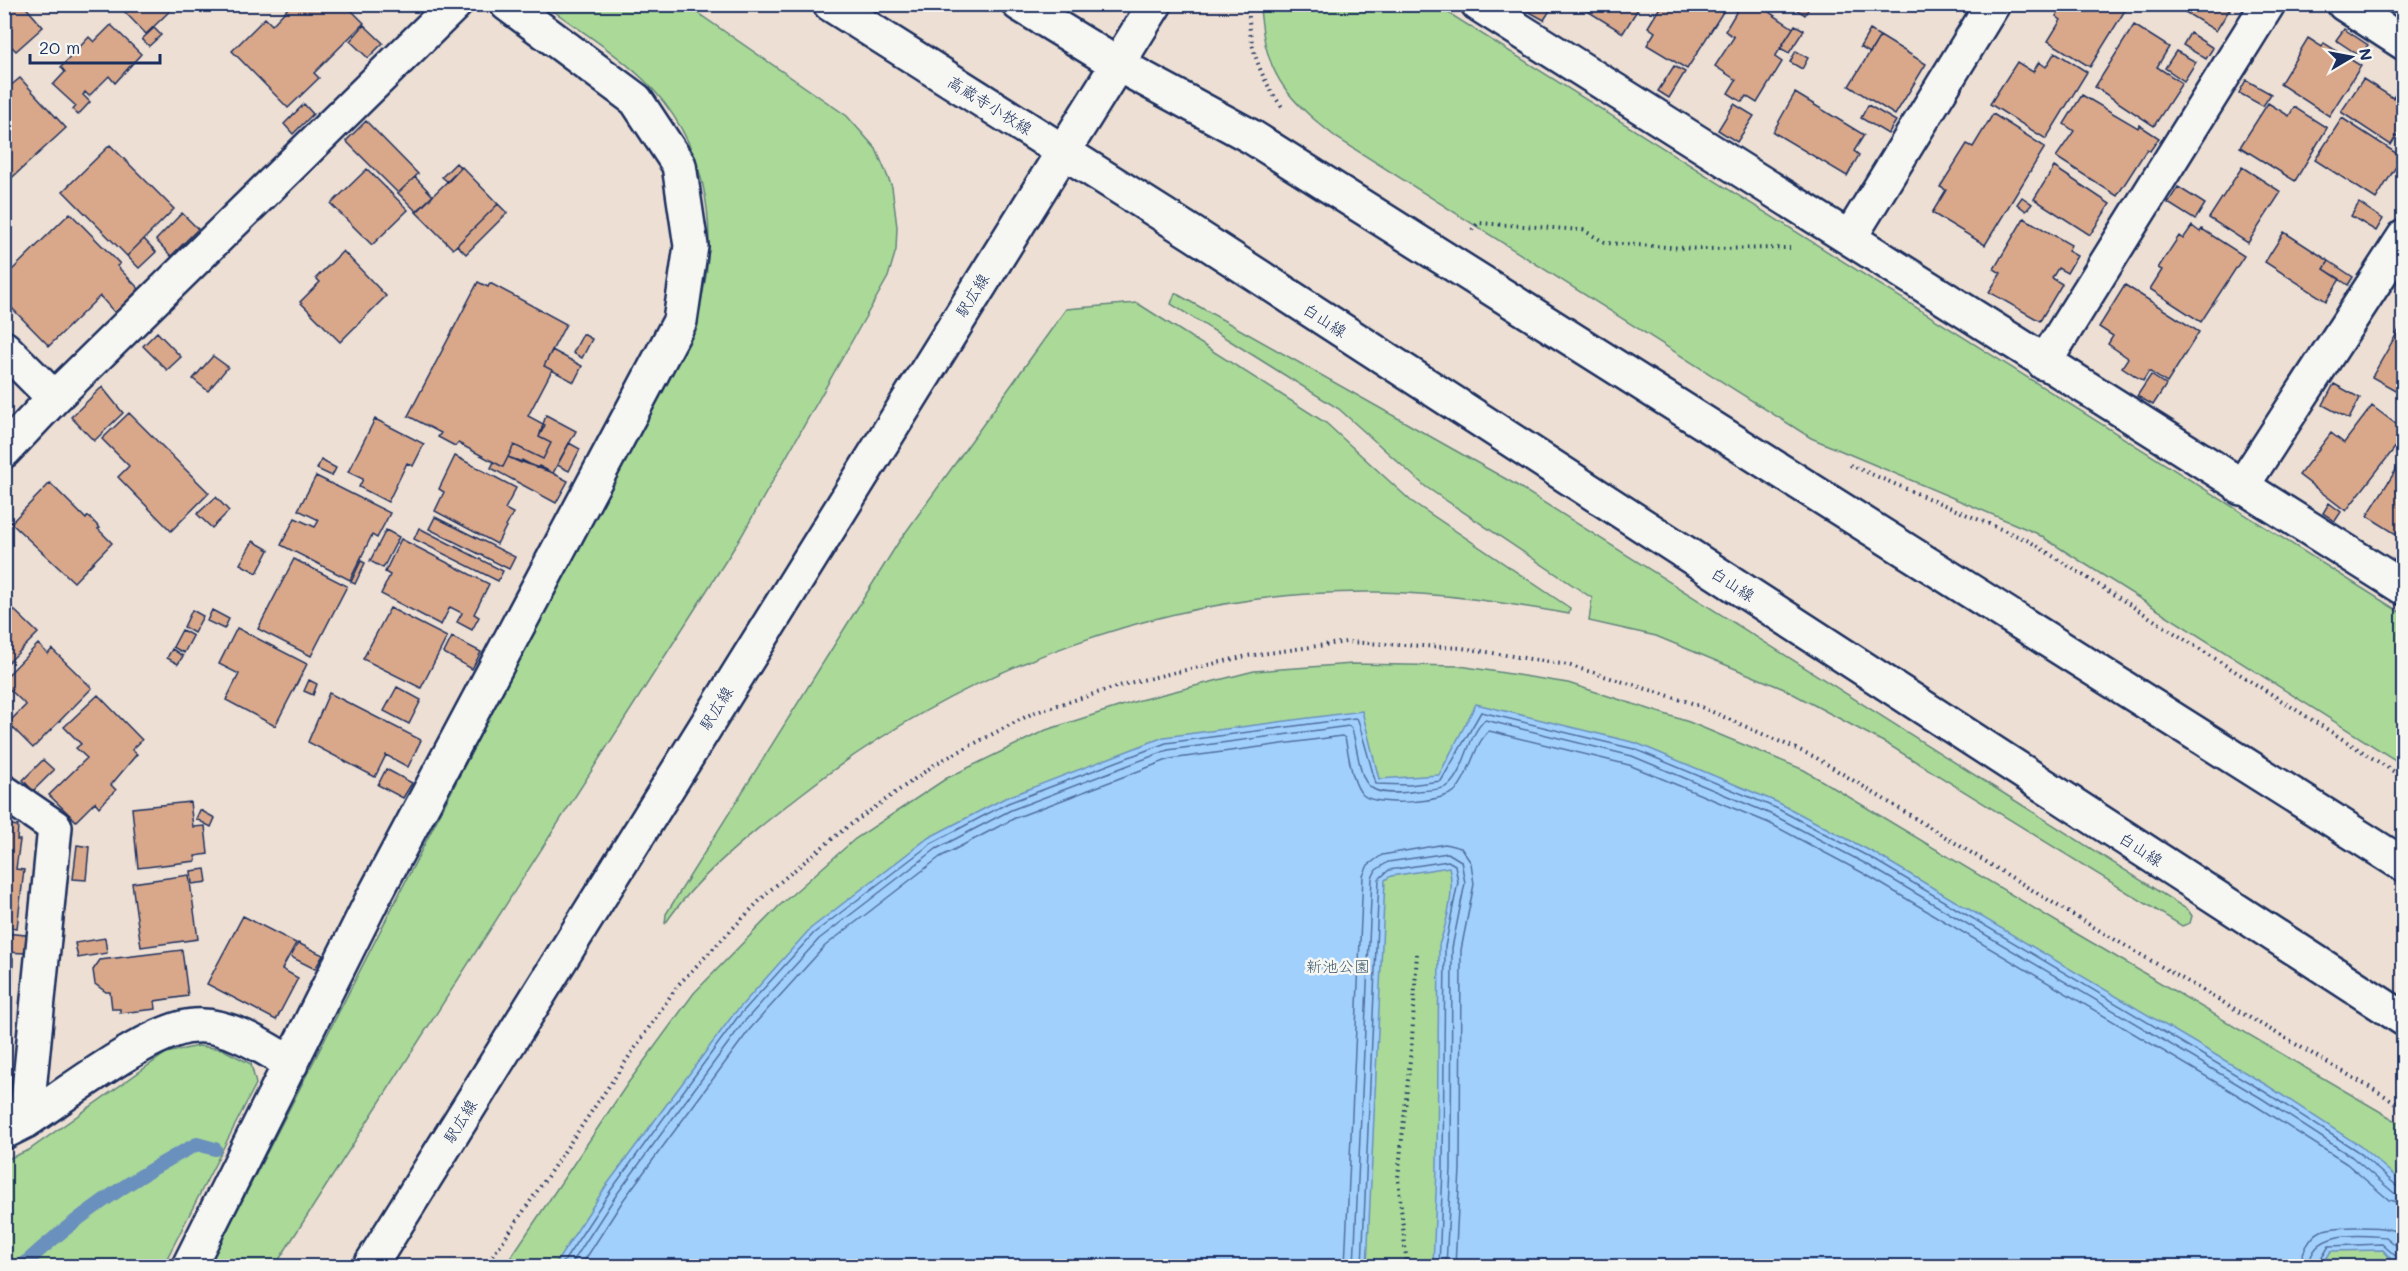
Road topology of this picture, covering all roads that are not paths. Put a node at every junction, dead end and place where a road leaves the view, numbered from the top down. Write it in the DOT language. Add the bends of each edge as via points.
graph roads {
  1 [pos="455,4"];
  2 [pos="507,4"];
  3 [pos="830,4"];
  4 [pos="1019,4"];
  5 [pos="1155,4"];
  6 [pos="1478,4"];
  7 [pos="1993,4"];
  8 [pos="2268,4"];
  9 [pos="2344,4"];
  10 [pos="2403,43"];
  11 [pos="1117,64"];
  12 [pos="1062,151"];
  13 [pos="1850,237"];
  14 [pos="2399,253"];
  15 [pos="4,348"];
  16 [pos="2044,363"];
  17 [pos="54,398"];
  18 [pos="4,451"];
  19 [pos="2241,488"];
  20 [pos="2403,588"];
  21 [pos="4,792"];
  22 [pos="2403,865"];
  23 [pos="2403,1019"];
  24 [pos="291,1064"];
  25 [pos="15,1126"];
  26 [pos="189,1266"];
  27 [pos="370,1266"];
  1 -- 17 [label="street"];
  2 -- 24 [label="street" via="636,100 679,165 691,246 680,321 371,902"];
  3 -- 12 [label="street, 高蔵寺小牧線"];
  4 -- 11 [label="street"];
  5 -- 11 [label="street"];
  6 -- 13 [label="street"];
  7 -- 13 [label="street"];
  8 -- 16 [label="street"];
  9 -- 10 [label="street"];
  11 -- 12 [label="street"];
  11 -- 22 [label="street" via="1252,137"];
  12 -- 23 [label="street, 白山線"];
  12 -- 27 [label="street, 駅広線"];
  13 -- 16 [label="street"];
  14 -- 19 [label="street"];
  15 -- 17 [label="street"];
  16 -- 19 [label="street"];
  17 -- 18 [label="street"];
  19 -- 20 [label="street"];
  21 -- 25 [label="street" via="55,827"];
  24 -- 25 [label="street" via="233,1032 194,1026 156,1036"];
  24 -- 26 [label="street"];
}
